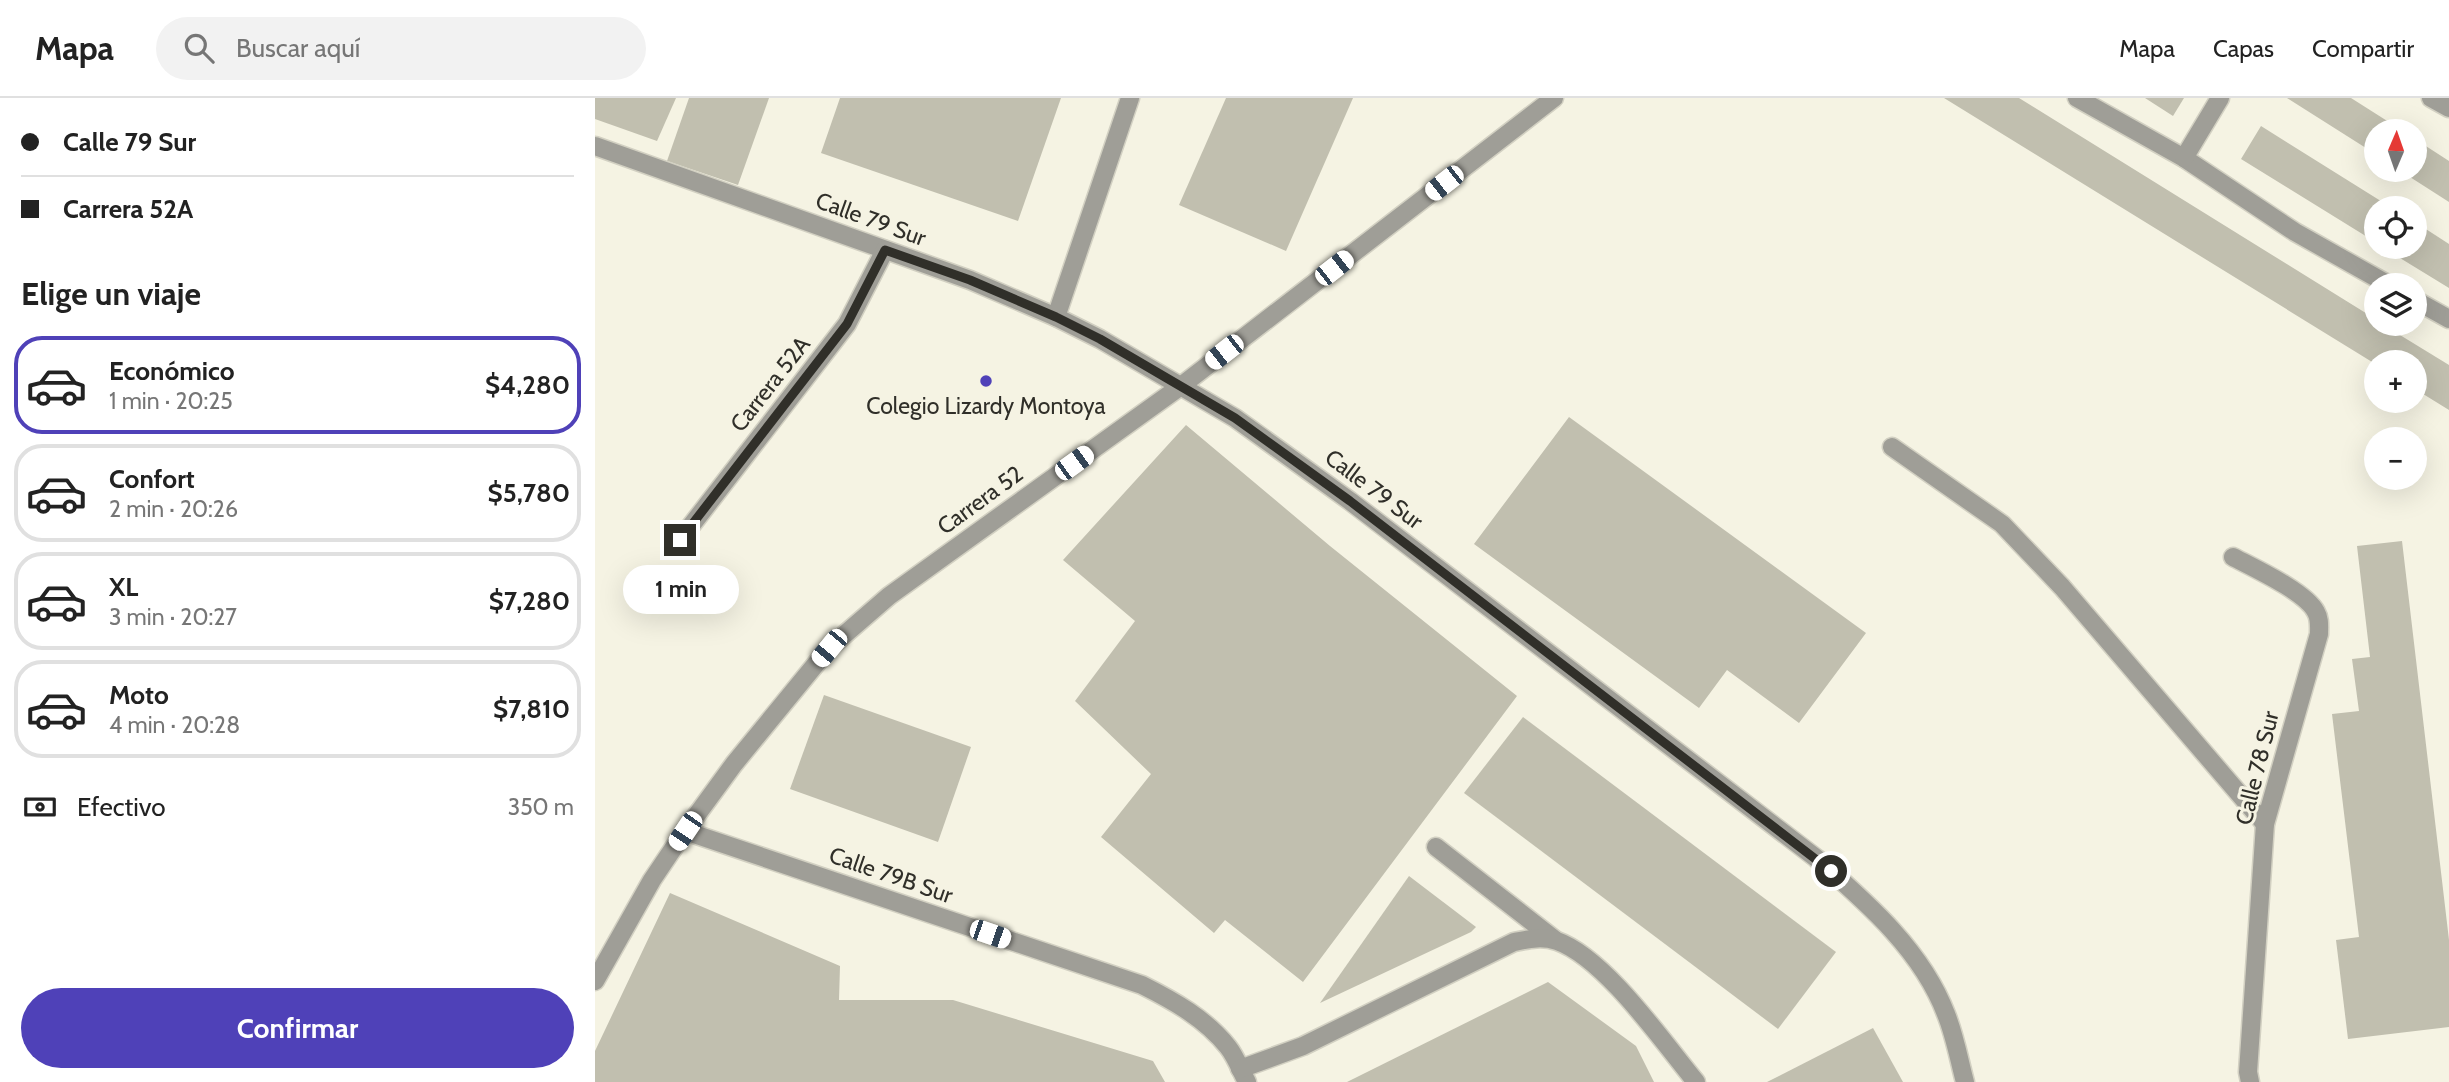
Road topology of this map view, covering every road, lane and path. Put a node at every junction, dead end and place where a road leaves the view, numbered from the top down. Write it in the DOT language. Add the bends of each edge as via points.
graph roads {
  1 [pos="1131,98"];
  2 [pos="1554,98"];
  3 [pos="2077,98"];
  4 [pos="2220,98"];
  5 [pos="2431,98"];
  6 [pos="2449,108"];
  7 [pos="595,146"];
  8 [pos="2184,158"];
  9 [pos="885,250"];
  10 [pos="2368,273"];
  11 [pos="2427,307"];
  12 [pos="1056,317"];
  13 [pos="2449,319"];
  14 [pos="1181,386"];
  15 [pos="1892,447"];
  16 [pos="680,540"];
  17 [pos="2233,557"];
  18 [pos="2265,824"];
  19 [pos="685,831"];
  20 [pos="1436,847"];
  21 [pos="1556,941"];
  22 [pos="595,981"];
  23 [pos="1243,1076"];
  24 [pos="1696,1082"];
  25 [pos="1965,1082"];
  26 [pos="2250,1082"];
  1 -- 12 [label="street"];
  2 -- 14 [label="street, Carrera 52"];
  3 -- 8 [label="street"];
  4 -- 8 [label="street"];
  5 -- 6 [label="street"];
  7 -- 9 [label="street, Calle 79 Sur"];
  8 -- 10 [label="street" via="2295,232"];
  9 -- 12 [label="street, Calle 79 Sur"];
  9 -- 16 [label="street, Carrera 52A" via="847,324"];
  11 -- 13 [label="street"];
  12 -- 14 [label="street, Calle 79 Sur"];
  14 -- 19 [label="street, Carrera 52" via="889,596 829,648"];
  14 -- 25 [label="street, Calle 79 Sur" via="1235,418 1350,501 1861,897 1905,945 1929,981 1946,1014"];
  15 -- 18 [label="street" via="2002,523"];
  17 -- 18 [label="street, Calle 78 Sur" via="2300,596 2315,609 2320,621"];
  18 -- 26 [label="street, Calle 78 Sur"];
  19 -- 22 [label="street, Carrera 52"];
  19 -- 23 [label="street, Calle 79B Sur" via="1142,985 1198,1018 1228,1048"];
  20 -- 21 [label="street"];
  21 -- 23 [label="street" via="1514,942"];
  21 -- 24 [label="street" via="1607,974"];
}
